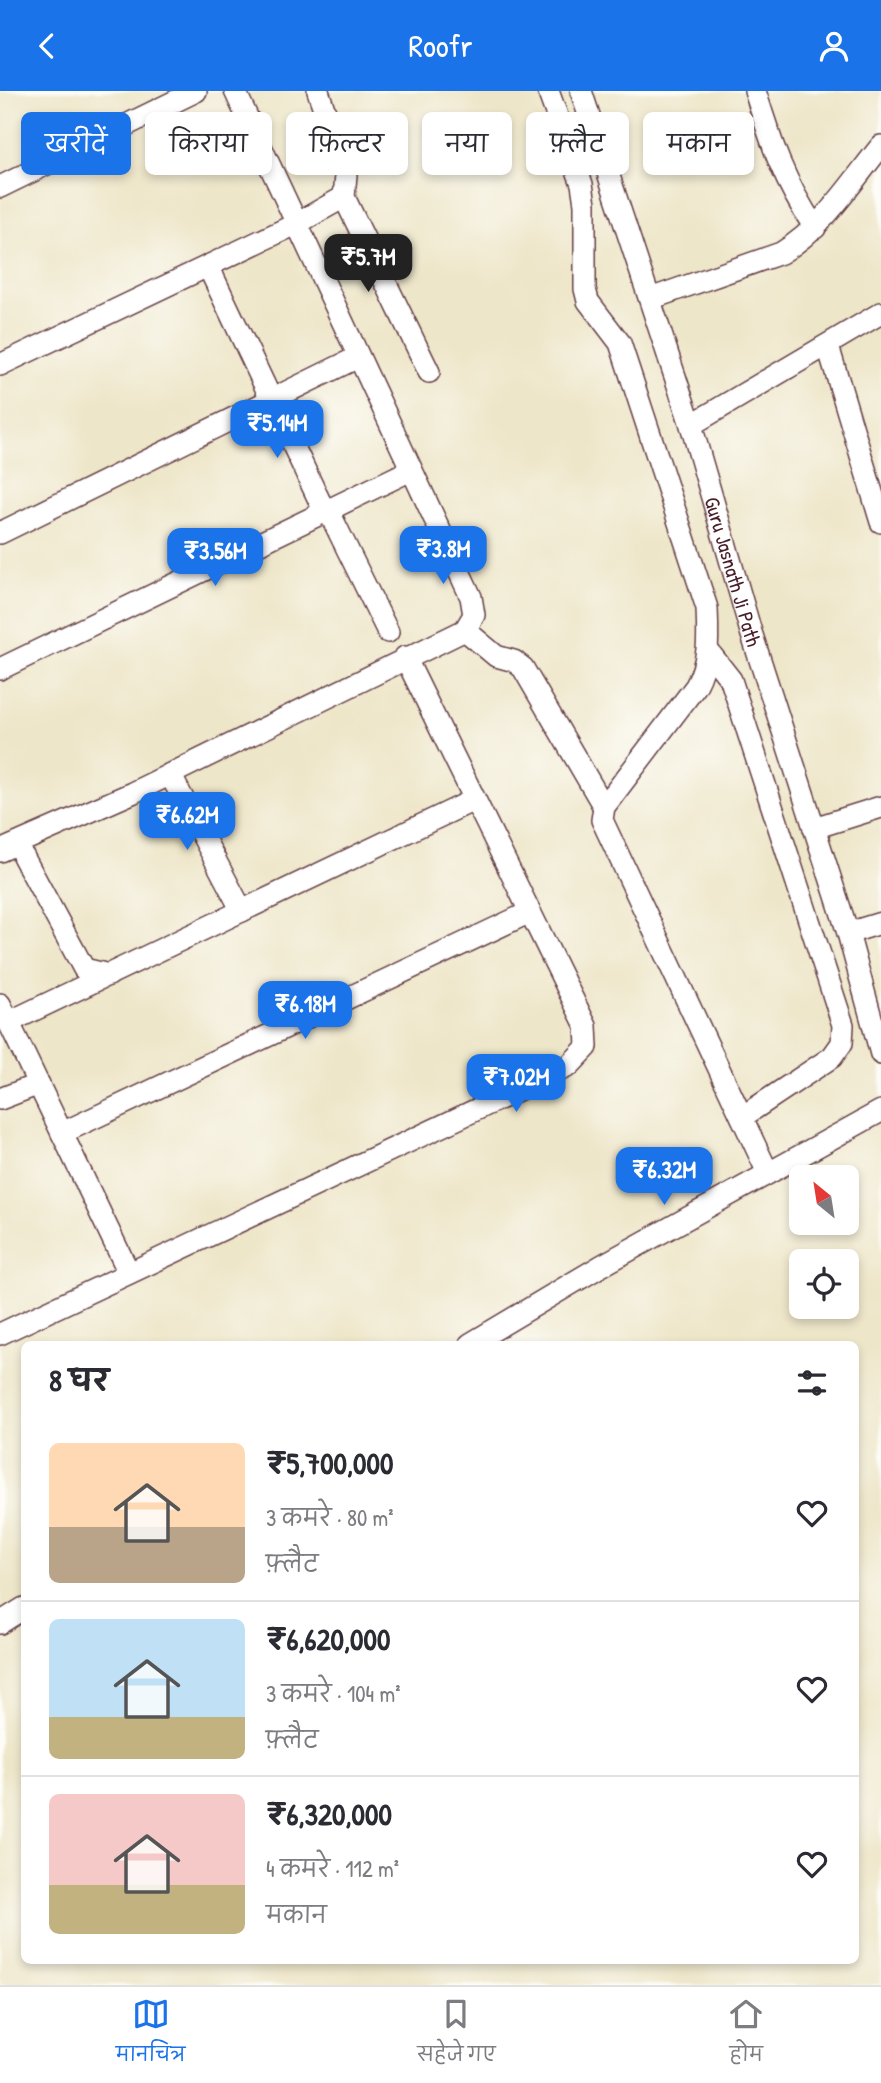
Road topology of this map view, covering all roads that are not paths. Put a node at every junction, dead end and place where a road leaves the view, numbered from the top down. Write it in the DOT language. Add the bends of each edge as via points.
graph roads {
  1 [pos="196,91"];
  2 [pos="235,91"];
  3 [pos="318,91"];
  4 [pos="548,91"];
  5 [pos="581,91"];
  6 [pos="755,91"];
  7 [pos="880,151"];
  8 [pos="0,187"];
  9 [pos="344,197"];
  10 [pos="296,224"];
  11 [pos="815,228"];
  12 [pos="208,266"];
  13 [pos="650,299"];
  14 [pos="881,313"];
  15 [pos="828,346"];
  16 [pos="358,357"];
  17 [pos="0,365"];
  18 [pos="429,372"];
  19 [pos="271,400"];
  20 [pos="691,425"];
  21 [pos="411,470"];
  22 [pos="327,511"];
  23 [pos="881,522"];
  24 [pos="0,533"];
  25 [pos="465,630"];
  26 [pos="388,632"];
  27 [pos="709,652"];
  28 [pos="405,657"];
  29 [pos="0,669"];
  30 [pos="170,774"];
  31 [pos="474,800"];
  32 [pos="604,807"];
  33 [pos="881,807"];
  34 [pos="814,828"];
  35 [pos="0,851"];
  36 [pos="23,856"];
  37 [pos="242,911"];
  38 [pos="530,912"];
  39 [pos="881,923"];
  40 [pos="848,933"];
  41 [pos="109,975"];
  42 [pos="4,1013"];
  43 [pos="881,1054"];
  44 [pos="38,1084"];
  45 [pos="0,1100"];
  46 [pos="881,1111"];
  47 [pos="742,1117"];
  48 [pos="62,1133"];
  49 [pos="768,1173"];
  50 [pos="129,1273"];
  51 [pos="0,1333"];
  52 [pos="475,1341"];
  53 [pos="21,1610"];
  54 [pos="0,1622"];
  1 -- 8 [label="street"];
  2 -- 10 [label="street"];
  3 -- 9 [label="street" via="346,175"];
  4 -- 27 [label="street" via="582,184 584,289 620,343 702,588"];
  5 -- 13 [label="street, Guru Jasnath Ji Path"];
  6 -- 11 [label="street" via="785,178"];
  7 -- 11 [label="street"];
  9 -- 10 [label="street"];
  9 -- 18 [label="street"];
  10 -- 12 [label="street"];
  10 -- 16 [label="street"];
  11 -- 13 [label="street" via="781,253"];
  12 -- 17 [label="street"];
  12 -- 19 [label="street"];
  13 -- 20 [label="street, Guru Jasnath Ji Path"];
  14 -- 15 [label="street"];
  15 -- 20 [label="street"];
  15 -- 23 [label="street"];
  16 -- 19 [label="street"];
  16 -- 21 [label="street"];
  19 -- 22 [label="street"];
  19 -- 24 [label="street"];
  20 -- 34 [label="street, Guru Jasnath Ji Path"];
  21 -- 22 [label="street"];
  21 -- 25 [label="street" via="471,597 474,615"];
  22 -- 26 [label="street"];
  22 -- 29 [label="street"];
  25 -- 28 [label="street"];
  25 -- 32 [label="street" via="496,656 523,668"];
  27 -- 32 [label="street" via="696,686"];
  27 -- 47 [label="street" via="731,680 843,1025 842,1043 832,1057"];
  28 -- 30 [label="street"];
  28 -- 31 [label="street"];
  30 -- 35 [label="street"];
  30 -- 37 [label="street"];
  31 -- 37 [label="street"];
  31 -- 38 [label="street"];
  32 -- 47 [label="street" via="607,835"];
  33 -- 34 [label="street"];
  34 -- 40 [label="street, Guru Jasnath Ji Path"];
  36 -- 41 [label="street" via="84,969"];
  37 -- 41 [label="street"];
  38 -- 48 [label="street"];
  38 -- 50 [label="street" via="586,1025 587,1047 569,1066"];
  39 -- 40 [label="street"];
  40 -- 43 [label="street, Guru Jasnath Ji Path"];
  41 -- 42 [label="street"];
  42 -- 44 [label="street"];
  44 -- 45 [label="street"];
  44 -- 48 [label="street"];
  46 -- 49 [label="street"];
  47 -- 49 [label="street"];
  48 -- 50 [label="street"];
  49 -- 52 [label="street"];
  50 -- 51 [label="street"];
  53 -- 54 [label="street"];
}
